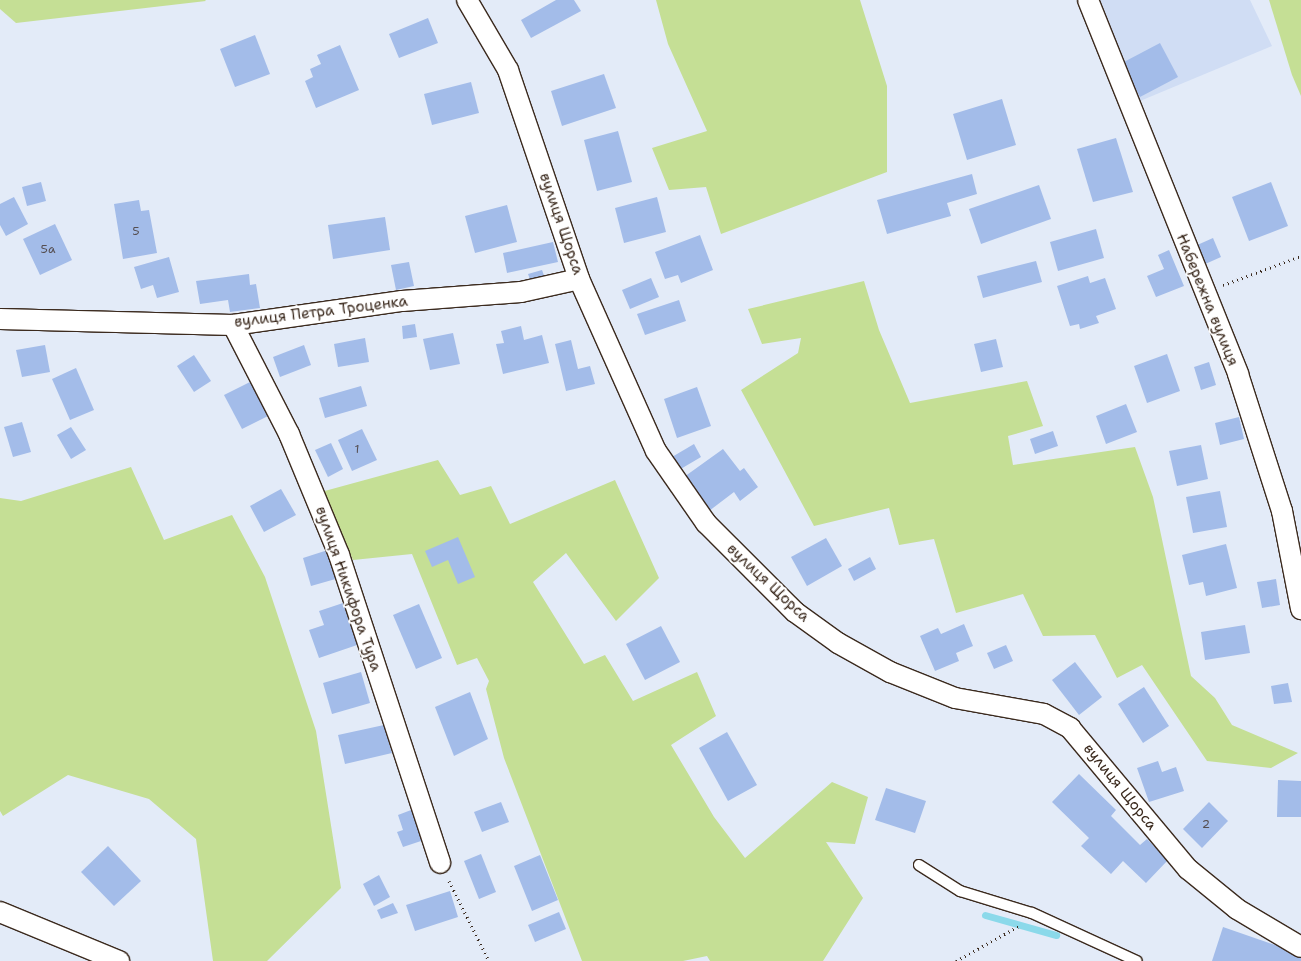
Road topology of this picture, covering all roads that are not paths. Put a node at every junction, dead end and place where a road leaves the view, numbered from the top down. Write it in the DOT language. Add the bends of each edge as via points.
graph roads {
  1 [pos="468,0"];
  2 [pos="1088,0"];
  3 [pos="579,279"];
  4 [pos="0,319"];
  5 [pos="233,325"];
  6 [pos="1301,609"];
  7 [pos="440,863"];
  8 [pos="919,865"];
  9 [pos="0,912"];
  10 [pos="1301,946"];
  11 [pos="119,961"];
  12 [pos="1137,961"];
  1 -- 3 [label="street, вулиця Щорса" via="508,70"];
  2 -- 6 [label="street, Набережна вулиця" via="1238,374 1282,511"];
  3 -- 5 [label="street, вулиця Петра Троценка" via="522,292 402,302"];
  3 -- 10 [label="street, вулиця Щорса" via="656,451 706,523 795,612 838,643 890,672 955,698 1044,714 1070,728 1188,869 1237,909"];
  4 -- 5 [label="street, вулиця Петра Троценка"];
  5 -- 7 [label="street, вулиця Никифора Тура" via="289,434 339,555"];
  8 -- 12 [label="lane" via="960,891 1032,913"];
  9 -- 11 [label="street"];
}
